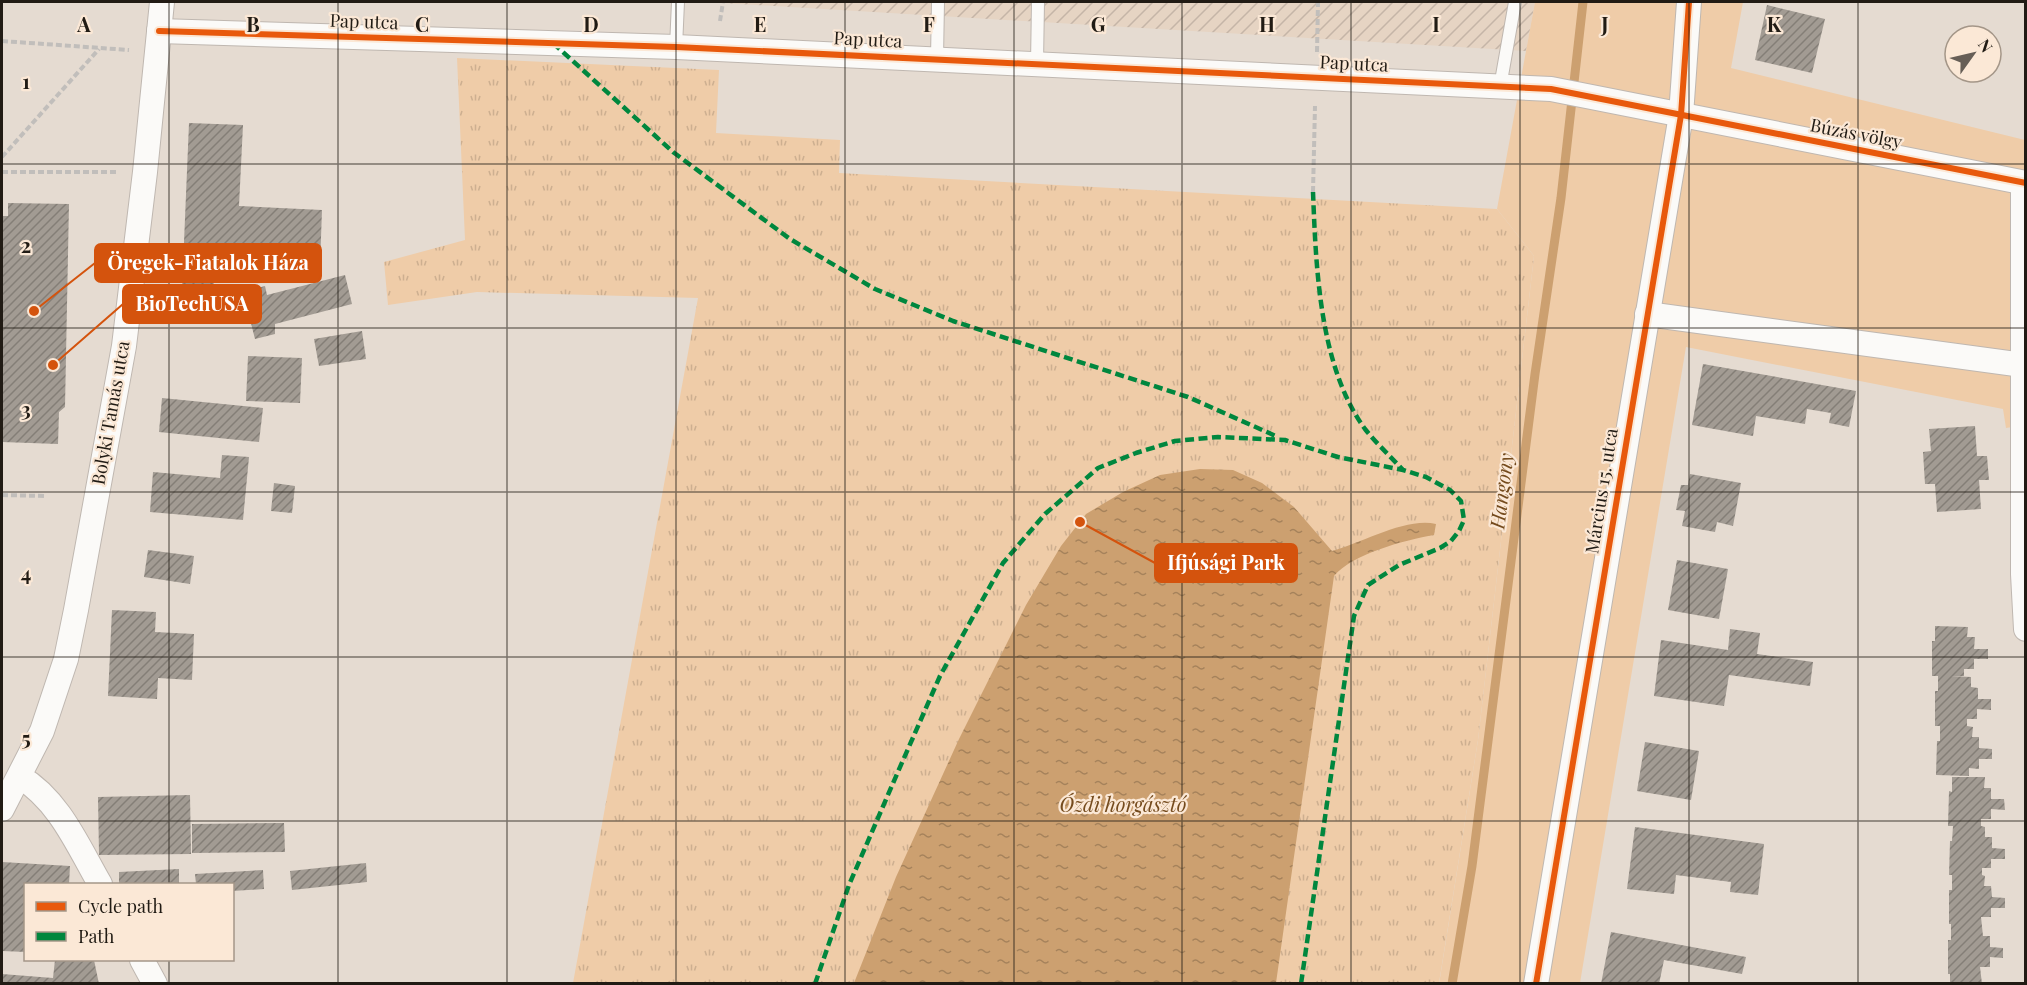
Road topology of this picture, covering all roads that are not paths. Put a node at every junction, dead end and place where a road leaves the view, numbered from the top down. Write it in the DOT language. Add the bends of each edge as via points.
graph roads {
  1 [pos="162,2"];
  2 [pos="678,2"];
  3 [pos="938,2"];
  4 [pos="1038,2"];
  5 [pos="1515,2"];
  6 [pos="1689,2"];
  7 [pos="158,42"];
  8 [pos="676,47"];
  9 [pos="937,58"];
  10 [pos="1036,63"];
  11 [pos="1500,87"];
  12 [pos="1681,115"];
  13 [pos="2024,183"];
  14 [pos="1647,314"];
  15 [pos="2024,365"];
  16 [pos="2025,629"];
  17 [pos="20,777"];
  18 [pos="2,809"];
  19 [pos="99,883"];
  20 [pos="143,961"];
  21 [pos="155,984"];
  22 [pos="1536,984"];
  1 -- 7 [label="street, Bolyki Tamás utca"];
  2 -- 8 [label="lane"];
  3 -- 9 [label="lane"];
  4 -- 10 [label="lane"];
  5 -- 11 [label="lane"];
  6 -- 12 [label="street, Március 15. utca"];
  7 -- 8 [label="street, Pap utca"];
  7 -- 17 [label="street, Bolyki Tamás utca" via="124,346 66,659 42,731"];
  8 -- 9 [label="street, Pap utca"];
  9 -- 10 [label="street, Pap utca"];
  10 -- 11 [label="street, Pap utca"];
  11 -- 12 [label="street, Pap utca" via="1551,89"];
  12 -- 13 [label="street, Búzás völgy"];
  12 -- 14 [label="street, Március 15. utca"];
  13 -- 15 [label="street"];
  14 -- 15 [label="street"];
  14 -- 22 [label="street, Március 15. utca"];
  15 -- 16 [label="street"];
  17 -- 18 [label="street, Bolyki Tamás utca"];
  17 -- 19 [label="street" via="34,786 56,811"];
  20 -- 21 [label="street"];
}
